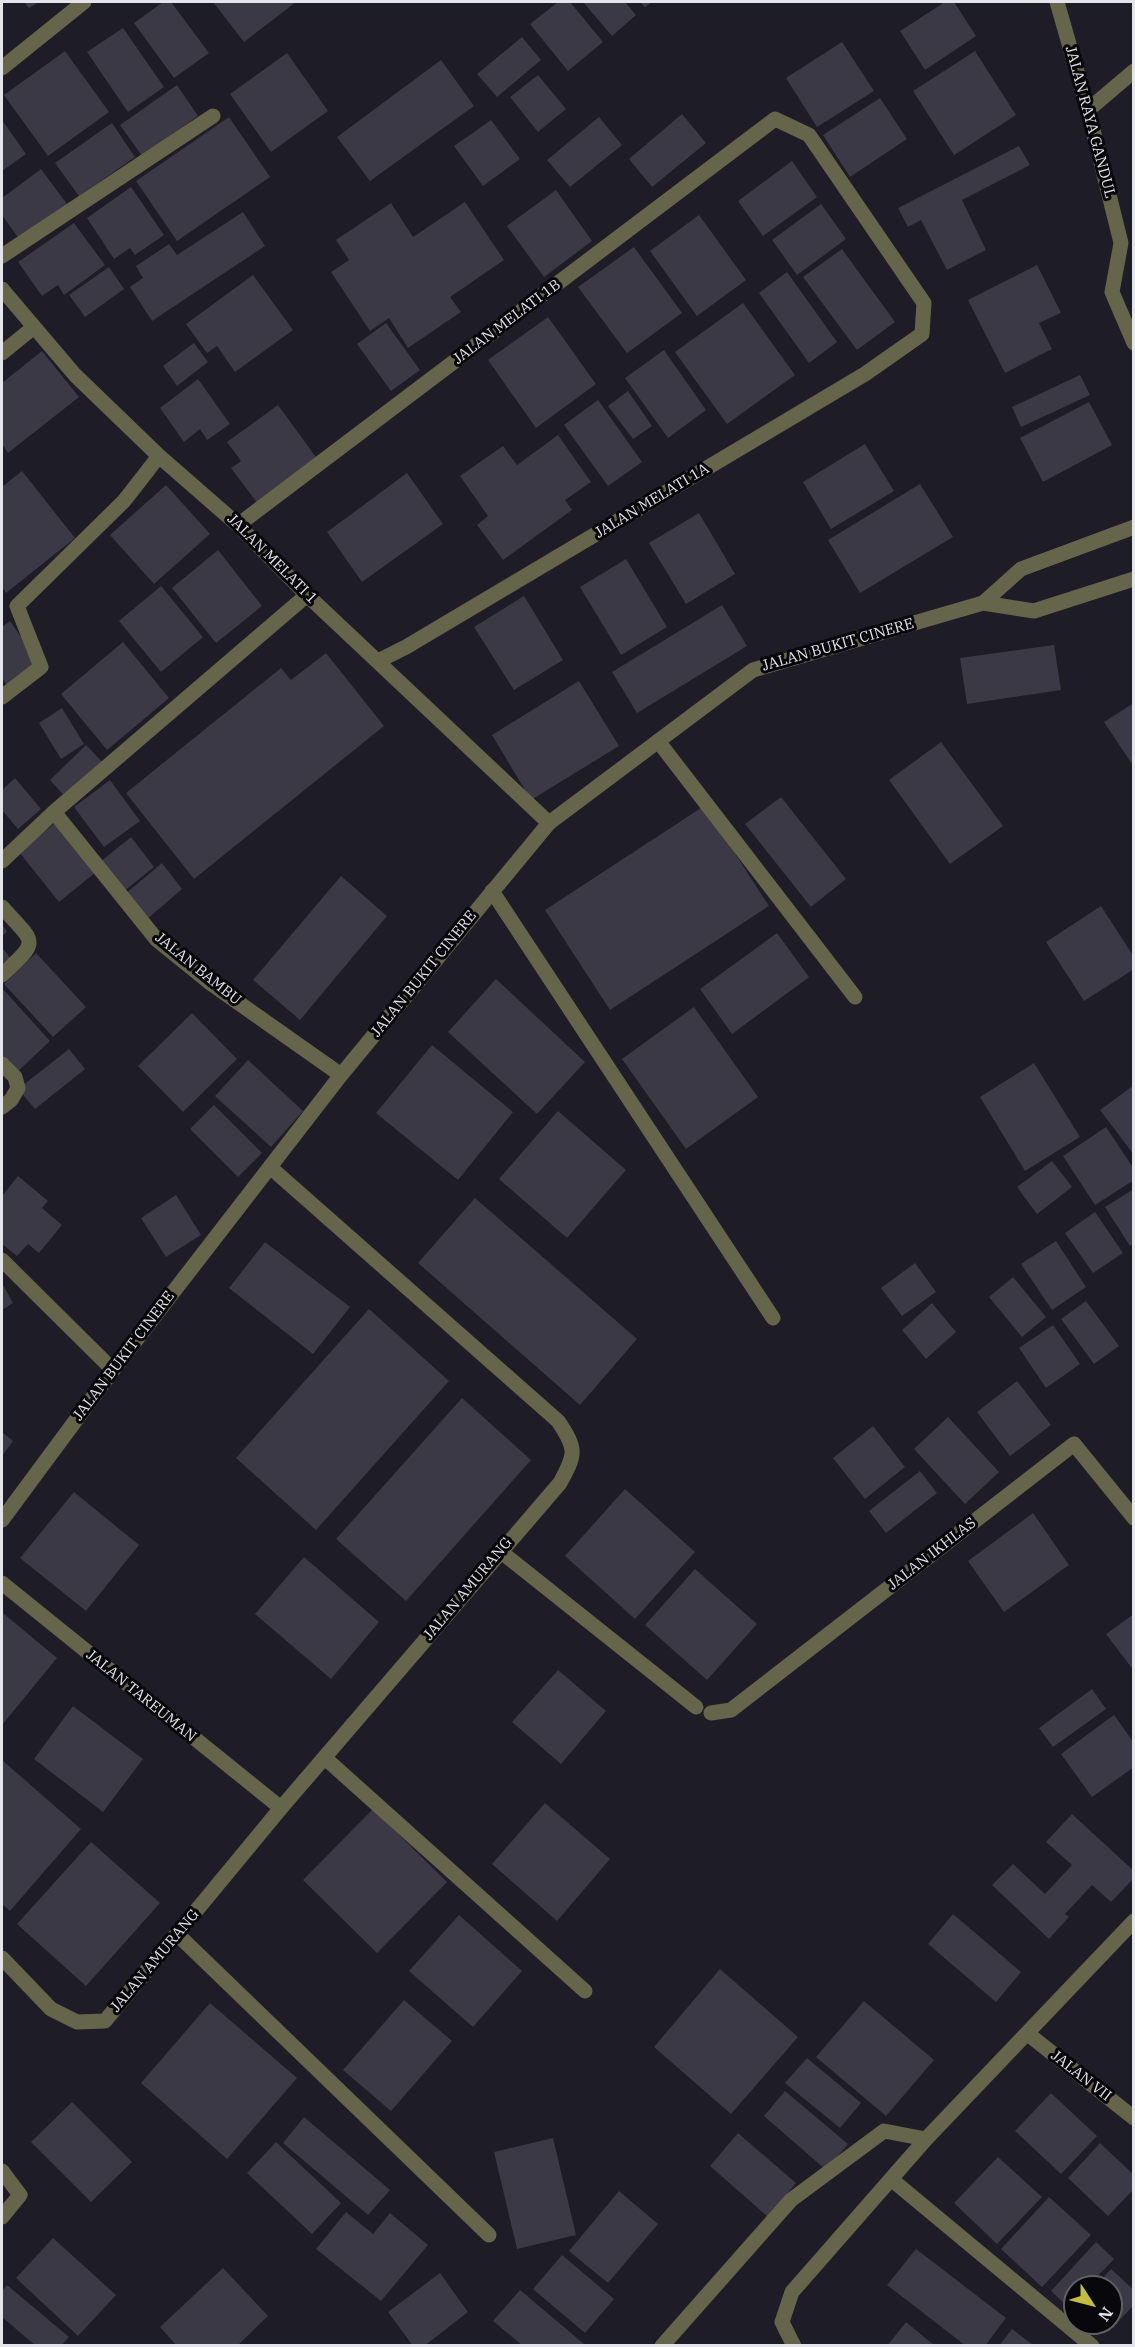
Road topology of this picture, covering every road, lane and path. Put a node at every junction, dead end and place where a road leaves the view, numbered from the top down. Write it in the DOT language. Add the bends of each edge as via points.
graph roads {
  1 [pos="84,2"];
  2 [pos="1057,2"];
  3 [pos="2,68"];
  4 [pos="1134,71"];
  5 [pos="1088,110"];
  6 [pos="213,116"];
  7 [pos="1121,243"];
  8 [pos="2,256"];
  9 [pos="1134,256"];
  10 [pos="2,289"];
  11 [pos="34,327"];
  12 [pos="922,334"];
  13 [pos="1134,344"];
  14 [pos="2,353"];
  15 [pos="159,456"];
  16 [pos="238,525"];
  17 [pos="1134,527"];
  18 [pos="1134,579"];
  19 [pos="307,595"];
  20 [pos="983,603"];
  21 [pos="378,661"];
  22 [pos="2,697"];
  23 [pos="658,741"];
  24 [pos="54,812"];
  25 [pos="549,823"];
  26 [pos="2,861"];
  27 [pos="492,891"];
  28 [pos="2,907"];
  29 [pos="2,975"];
  30 [pos="855,997"];
  31 [pos="2,1064"];
  32 [pos="341,1075"];
  33 [pos="2,1107"];
  34 [pos="270,1167"];
  35 [pos="2,1260"];
  36 [pos="773,1318"];
  37 [pos="113,1370"];
  38 [pos="1134,1518"];
  39 [pos="2,1520"];
  40 [pos="500,1551"];
  41 [pos="2,1583"];
  42 [pos="696,1707"];
  43 [pos="711,1713"];
  44 [pos="325,1758"];
  45 [pos="281,1808"];
  46 [pos="1134,1921"];
  47 [pos="177,1934"];
  48 [pos="2,1958"];
  49 [pos="585,1991"];
  50 [pos="1028,2034"];
  51 [pos="1134,2118"];
  52 [pos="926,2139"];
  53 [pos="2,2171"];
  54 [pos="891,2179"];
  55 [pos="2,2217"];
  56 [pos="489,2235"];
  57 [pos="662,2346"];
  58 [pos="794,2346"];
  59 [pos="1092,2346"];
  1 -- 3 [label="street"];
  2 -- 5 [label="street, JALAN RAYA GANDUL"];
  4 -- 5 [label="street"];
  5 -- 7 [label="street, JALAN RAYA GANDUL"];
  6 -- 8 [label="street"];
  7 -- 9 [label="street"];
  7 -- 13 [label="street, JALAN RAYA GANDUL" via="1112,292"];
  10 -- 11 [label="street, JALAN MELATI 1"];
  11 -- 14 [label="street"];
  11 -- 15 [label="street, JALAN MELATI 1" via="75,375"];
  12 -- 16 [label="street, JALAN MELATI 1B" via="924,303 809,135 775,119"];
  12 -- 21 [label="street, JALAN MELATI 1A" via="865,374"];
  15 -- 16 [label="street, JALAN MELATI 1"];
  15 -- 22 [label="street" via="124,501 17,606 41,667"];
  16 -- 19 [label="street, JALAN MELATI 1"];
  17 -- 20 [label="street, JALAN BUKIT CINERE" via="1021,569"];
  18 -- 20 [label="street, JALAN BUKIT CINERE" via="1034,611"];
  19 -- 21 [label="street, JALAN MELATI 1"];
  19 -- 24 [label="street"];
  20 -- 23 [label="street, JALAN BUKIT CINERE" via="753,670"];
  21 -- 25 [label="street, JALAN MELATI 1"];
  23 -- 25 [label="street, JALAN BUKIT CINERE"];
  23 -- 30 [label="street"];
  24 -- 26 [label="street"];
  24 -- 32 [label="street, JALAN BAMBU" via="157,940 209,982"];
  25 -- 27 [label="street, JALAN BUKIT CINERE"];
  27 -- 32 [label="street, JALAN BUKIT CINERE"];
  27 -- 36 [label="street"];
  28 -- 29 [label="street" via="28,936 30,944 28,951"];
  31 -- 33 [label="street" via="15,1077 18,1088"];
  32 -- 34 [label="street, JALAN BUKIT CINERE"];
  34 -- 37 [label="street, JALAN BUKIT CINERE"];
  34 -- 40 [label="street, JALAN AMURANG" via="558,1421 571,1440 572,1460 560,1483"];
  35 -- 37 [label="street"];
  37 -- 39 [label="street, JALAN BUKIT CINERE"];
  38 -- 43 [label="street, JALAN IKHLAS" via="1074,1444 731,1710"];
  40 -- 42 [label="street"];
  40 -- 44 [label="street, JALAN AMURANG"];
  41 -- 45 [label="street, JALAN TAREUMAN"];
  44 -- 45 [label="street, JALAN AMURANG"];
  44 -- 49 [label="street"];
  45 -- 47 [label="street, JALAN AMURANG"];
  46 -- 50 [label="street"];
  47 -- 48 [label="street, JALAN AMURANG" via="105,2021 77,2022 51,2009"];
  47 -- 56 [label="street"];
  50 -- 51 [label="street, JALAN VII"];
  50 -- 52 [label="street"];
  52 -- 54 [label="street"];
  52 -- 57 [label="street" via="884,2131 791,2200"];
  53 -- 55 [label="street" via="20,2195"];
  54 -- 58 [label="street" via="792,2292 782,2322"];
  54 -- 59 [label="street"];
}
